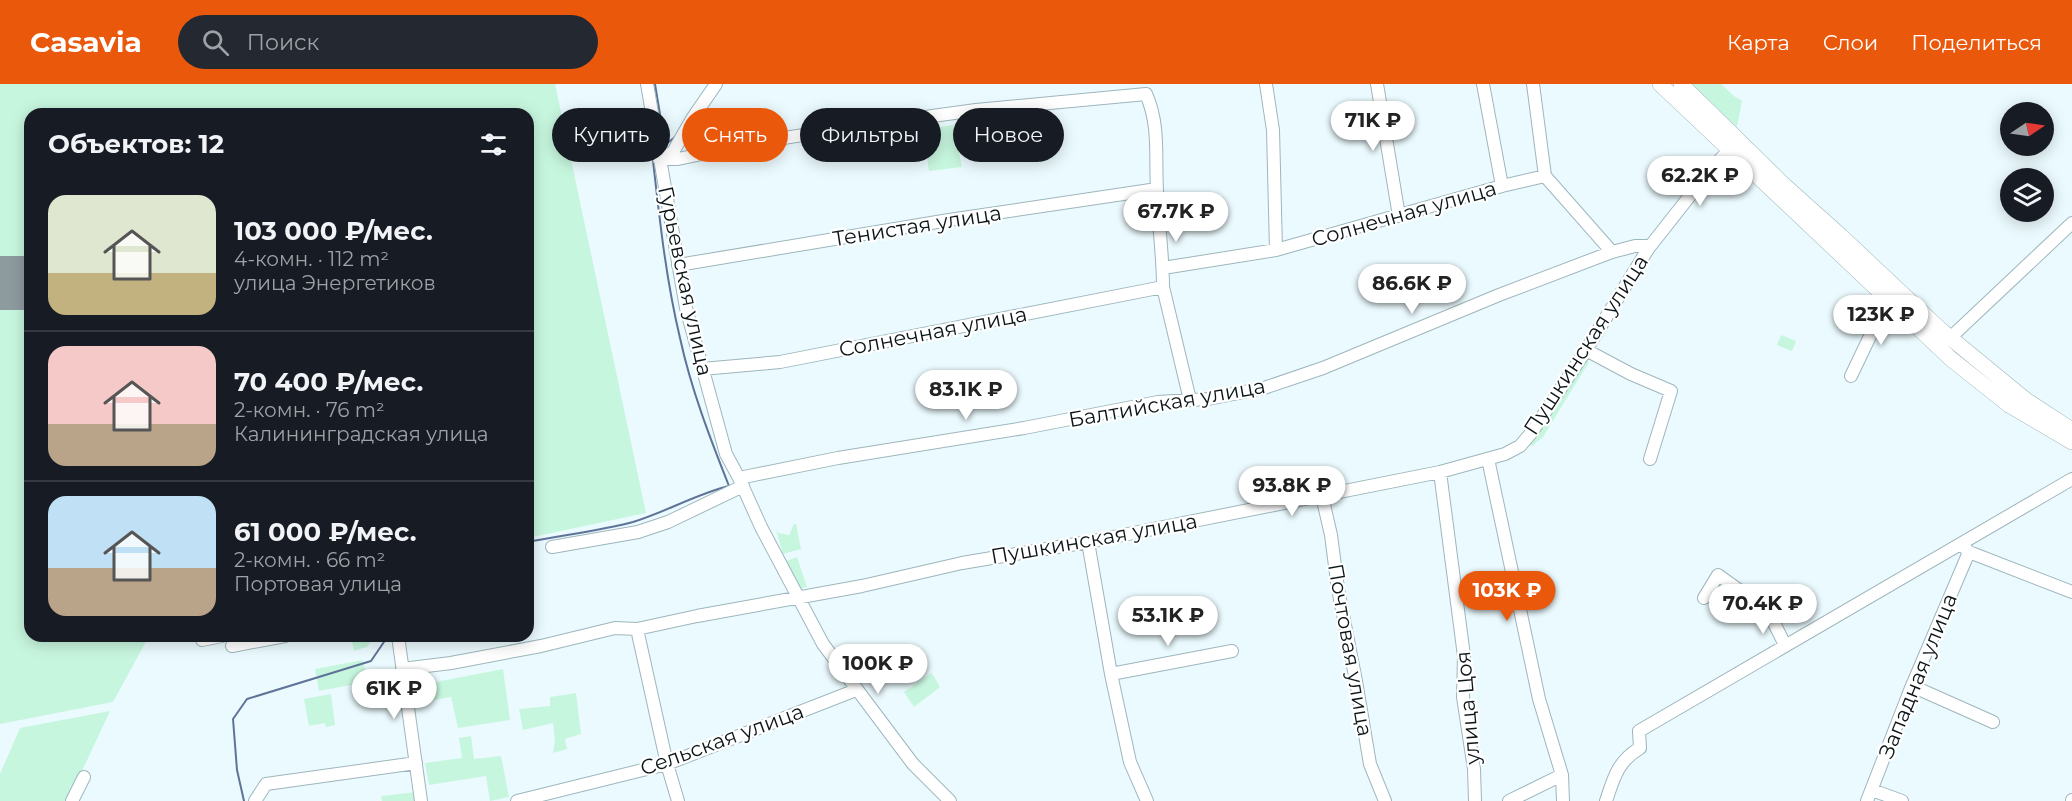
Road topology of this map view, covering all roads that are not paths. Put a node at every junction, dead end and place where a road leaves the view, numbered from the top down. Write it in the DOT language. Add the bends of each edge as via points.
graph roads {
  1 [pos="647,84"];
  2 [pos="716,84"];
  3 [pos="1266,84"];
  4 [pos="1377,84"];
  5 [pos="1483,84"];
  6 [pos="1533,84"];
  7 [pos="1660,84"];
  8 [pos="1680,84"];
  9 [pos="651,108"];
  10 [pos="1734,146"];
  11 [pos="670,153"];
  12 [pos="670,159"];
  13 [pos="660,162"];
  14 [pos="1545,176"];
  15 [pos="1502,186"];
  16 [pos="1156,189"];
  17 [pos="1399,216"];
  18 [pos="2072,224"];
  19 [pos="1650,246"];
  20 [pos="1276,250"];
  21 [pos="1612,252"];
  22 [pos="678,265"];
  23 [pos="1163,268"];
  24 [pos="1163,286"];
  25 [pos="1891,301"];
  26 [pos="1950,338"];
  27 [pos="1932,341"];
  28 [pos="1586,350"];
  29 [pos="1951,359"];
  30 [pos="702,369"];
  31 [pos="1851,376"];
  32 [pos="1190,400"];
  33 [pos="2072,430"];
  34 [pos="2072,442"];
  35 [pos="1488,459"];
  36 [pos="1650,459"];
  37 [pos="1440,472"];
  38 [pos="2072,479"];
  39 [pos="739,480"];
  40 [pos="1322,496"];
  41 [pos="1088,542"];
  42 [pos="552,546"];
  43 [pos="1964,548"];
  44 [pos="2072,592"];
  45 [pos="797,597"];
  46 [pos="1704,598"];
  47 [pos="637,629"];
  48 [pos="253,642"];
  49 [pos="399,642"];
  50 [pos="1785,645"];
  51 [pos="232,646"];
  52 [pos="1232,651"];
  53 [pos="402,669"];
  54 [pos="1111,674"];
  55 [pos="1912,686"];
  56 [pos="856,690"];
  57 [pos="1993,722"];
  58 [pos="416,763"];
  59 [pos="667,764"];
  60 [pos="1562,775"];
  61 [pos="84,777"];
  62 [pos="1869,796"];
  63 [pos="945,800"];
  64 [pos="72,801"];
  65 [pos="255,801"];
  66 [pos="421,801"];
  67 [pos="517,801"];
  68 [pos="678,801"];
  69 [pos="1147,801"];
  70 [pos="1385,801"];
  71 [pos="1475,801"];
  72 [pos="1509,801"];
  73 [pos="1563,801"];
  74 [pos="1606,801"];
  75 [pos="1902,801"];
  1 -- 9 [label="street, Гурьевская улица"];
  2 -- 11 [label="street"];
  3 -- 20 [label="street" via="1273,130"];
  4 -- 17 [label="street"];
  5 -- 15 [label="street"];
  6 -- 14 [label="street"];
  7 -- 10 [label="main road"];
  8 -- 10 [label="main road"];
  10 -- 19 [label="street, Пушкинская улица"];
  10 -- 25 [label="main road"];
  10 -- 26 [label="main road"];
  12 -- 16 [label="street" via="895,121 1146,94 1153,109"];
  13 -- 22 [label="street, Гурьевская улица"];
  14 -- 15 [label="street, Солнечная улица"];
  14 -- 21 [label="street"];
  15 -- 17 [label="street, Солнечная улица"];
  16 -- 22 [label="street, Тенистая улица"];
  16 -- 23 [label="street"];
  17 -- 20 [label="street, Солнечная улица"];
  18 -- 26 [label="street"];
  19 -- 21 [label="street, Балтийская улица"];
  19 -- 28 [label="street, Пушкинская улица"];
  20 -- 23 [label="street, Солнечная улица"];
  21 -- 32 [label="street, Балтийская улица" via="1323,368 1264,388"];
  22 -- 30 [label="street, Гурьевская улица"];
  23 -- 24 [label="street"];
  24 -- 30 [label="street, Солнечная улица" via="780,362"];
  24 -- 32 [label="street"];
  25 -- 27 [label="main road"];
  25 -- 31 [label="street"];
  26 -- 27 [label="main road"];
  26 -- 29 [label="main road"];
  26 -- 33 [label="main road" via="2026,400"];
  27 -- 29 [label="main road"];
  28 -- 35 [label="street, Пушкинская улица" via="1520,446"];
  28 -- 36 [label="street" via="1671,391"];
  29 -- 34 [label="main road" via="2009,405"];
  30 -- 39 [label="street, Гурьевская улица" via="726,454"];
  32 -- 39 [label="street, Балтийская улица" via="1158,402 838,458"];
  35 -- 37 [label="street, Пушкинская улица"];
  35 -- 60 [label="street" via="1539,699"];
  37 -- 40 [label="street, Пушкинская улица"];
  37 -- 71 [label="street, улица Цоя" via="1464,656 1463,697"];
  38 -- 43 [label="street"];
  39 -- 42 [label="street, Балтийская улица" via="668,522 638,532"];
  39 -- 45 [label="street, Гурьевская улица"];
  40 -- 41 [label="street, Пушкинская улица"];
  40 -- 70 [label="street, Почтовая улица" via="1370,764"];
  41 -- 45 [label="street, Пушкинская улица"];
  41 -- 54 [label="street"];
  43 -- 44 [label="street"];
  43 -- 50 [label="street"];
  43 -- 55 [label="street, Западная улица"];
  45 -- 47 [label="street, Пушкинская улица"];
  45 -- 56 [label="street, Гурьевская улица" via="823,644"];
  46 -- 50 [label="street" via="1718,575 1768,611"];
  47 -- 53 [label="street, Пушкинская улица" via="615,628 541,646"];
  47 -- 59 [label="street"];
  48 -- 51 [label="street"];
  49 -- 53 [label="street"];
  50 -- 74 [label="street" via="1639,731 1640,748 1628,755 1616,772"];
  52 -- 54 [label="street"];
  53 -- 58 [label="street"];
  54 -- 69 [label="street" via="1130,762"];
  55 -- 57 [label="street"];
  55 -- 62 [label="street, Западная улица"];
  56 -- 59 [label="street, Сельская улица"];
  56 -- 63 [label="street, Гурьевская улица"];
  58 -- 65 [label="street" via="266,784"];
  58 -- 66 [label="street"];
  59 -- 67 [label="street, Сельская улица"];
  59 -- 68 [label="street"];
  60 -- 72 [label="street"];
  60 -- 73 [label="street"];
  61 -- 64 [label="street"];
  62 -- 75 [label="street"];
}
